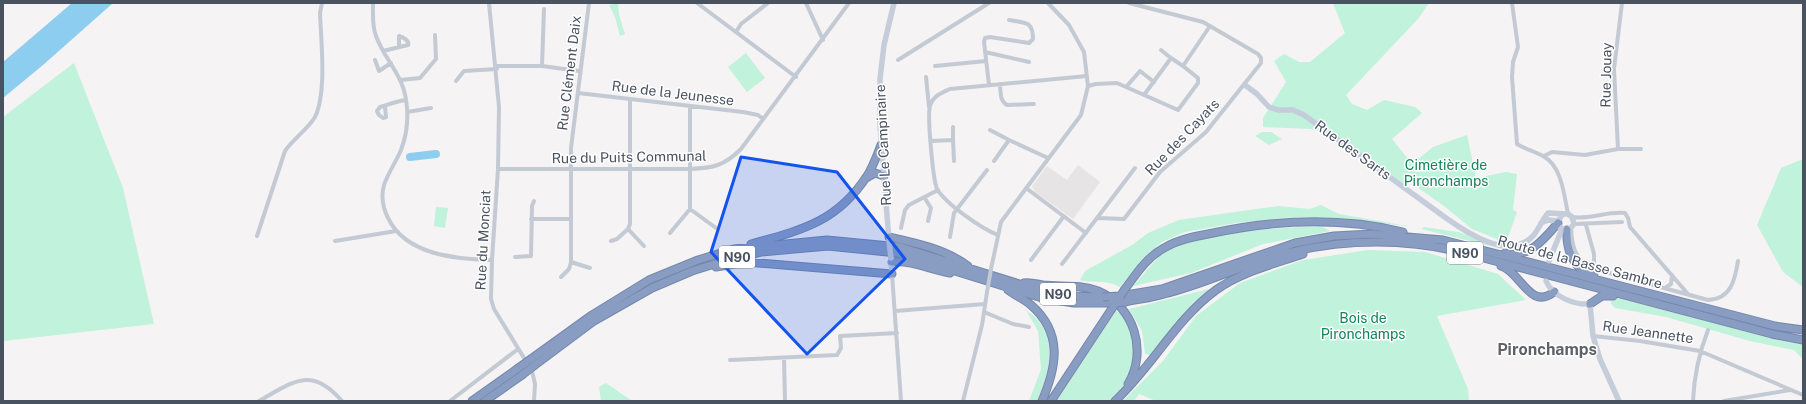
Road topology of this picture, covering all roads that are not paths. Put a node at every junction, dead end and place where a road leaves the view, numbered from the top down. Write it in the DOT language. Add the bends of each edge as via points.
graph roads {
  1 [pos="322,3"];
  2 [pos="373,3"];
  3 [pos="489,3"];
  4 [pos="589,3"];
  5 [pos="768,3"];
  6 [pos="806,3"];
  7 [pos="849,3"];
  8 [pos="894,3"];
  9 [pos="989,3"];
  10 [pos="1048,3"];
  11 [pos="1130,3"];
  12 [pos="1512,3"];
  13 [pos="1622,3"];
  14 [pos="700,4"];
  15 [pos="544,9"];
  16 [pos="1009,20"];
  17 [pos="1210,26"];
  18 [pos="736,32"];
  19 [pos="435,35"];
  20 [pos="823,40"];
  21 [pos="399,47"];
  22 [pos="1161,50"];
  23 [pos="383,51"];
  24 [pos="985,52"];
  25 [pos="1171,58"];
  26 [pos="375,60"];
  27 [pos="898,60"];
  28 [pos="986,61"];
  29 [pos="1029,62"];
  30 [pos="391,63"];
  31 [pos="542,66"];
  32 [pos="935,66"];
  33 [pos="1183,66"];
  34 [pos="497,67"];
  35 [pos="579,71"];
  36 [pos="1087,76"];
  37 [pos="796,77"];
  38 [pos="926,77"];
  39 [pos="400,80"];
  40 [pos="456,81"];
  41 [pos="1154,82"];
  42 [pos="1000,84"];
  43 [pos="1245,85"];
  44 [pos="989,86"];
  45 [pos="1088,86"];
  46 [pos="1126,87"];
  47 [pos="578,93"];
  48 [pos="1144,95"];
  49 [pos="406,100"];
  50 [pos="630,101"];
  51 [pos="1034,104"];
  52 [pos="385,107"];
  53 [pos="690,107"];
  54 [pos="929,107"];
  55 [pos="431,108"];
  56 [pos="407,112"];
  57 [pos="763,119"];
  58 [pos="953,127"];
  59 [pos="990,130"];
  60 [pos="953,140"];
  61 [pos="1009,140"];
  62 [pos="931,141"];
  63 [pos="881,145"];
  64 [pos="1618,149"];
  65 [pos="1642,149"];
  66 [pos="1544,156"];
  67 [pos="1048,158"];
  68 [pos="954,162"];
  69 [pos="994,162"];
  70 [pos="1135,168"];
  71 [pos="498,169"];
  72 [pos="571,169"];
  73 [pos="690,169"];
  74 [pos="630,170"];
  75 [pos="987,170"];
  76 [pos="884,176"];
  77 [pos="865,179"];
  78 [pos="1026,188"];
  79 [pos="938,190"];
  80 [pos="924,197"];
  81 [pos="534,201"];
  82 [pos="958,208"];
  83 [pos="690,209"];
  84 [pos="1567,215"];
  85 [pos="1064,216"];
  86 [pos="570,218"];
  87 [pos="1097,218"];
  88 [pos="532,219"];
  89 [pos="928,221"];
  90 [pos="1622,222"];
  91 [pos="1541,223"];
  92 [pos="1586,225"];
  93 [pos="1565,226"];
  94 [pos="716,228"];
  95 [pos="902,228"];
  96 [pos="628,229"];
  97 [pos="396,231"];
  98 [pos="670,233"];
  99 [pos="1086,233"];
  100 [pos="998,235"];
  101 [pos="257,236"];
  102 [pos="1421,236"];
  103 [pos="950,237"];
  104 [pos="889,239"];
  105 [pos="1443,240"];
  106 [pos="336,241"];
  107 [pos="610,241"];
  108 [pos="644,246"];
  109 [pos="1328,246"];
  110 [pos="734,249"];
  111 [pos="1457,251"];
  112 [pos="516,257"];
  113 [pos="492,260"];
  114 [pos="892,260"];
  115 [pos="1031,260"];
  116 [pos="1549,261"];
  117 [pos="1738,261"];
  118 [pos="571,262"];
  119 [pos="1062,264"];
  120 [pos="590,268"];
  121 [pos="1591,268"];
  122 [pos="973,269"];
  123 [pos="692,271"];
  124 [pos="964,273"];
  125 [pos="892,274"];
  126 [pos="1672,275"];
  127 [pos="561,277"];
  128 [pos="1546,281"];
  129 [pos="1014,283"];
  130 [pos="1000,284"];
  131 [pos="1665,288"];
  132 [pos="1634,289"];
  133 [pos="1554,292"];
  134 [pos="1688,294"];
  135 [pos="1654,303"];
  136 [pos="985,304"];
  137 [pos="1590,304"];
  138 [pos="1110,307"];
  139 [pos="895,311"];
  140 [pos="984,312"];
  141 [pos="1029,327"];
  142 [pos="1708,330"];
  143 [pos="1803,330"];
  144 [pos="897,333"];
  145 [pos="1593,336"];
  146 [pos="1803,340"];
  147 [pos="518,349"];
  148 [pos="1700,351"];
  149 [pos="784,358"];
  150 [pos="730,360"];
  151 [pos="533,362"];
  152 [pos="520,372"];
  153 [pos="1791,390"];
  154 [pos="1122,395"];
  155 [pos="1803,395"];
  156 [pos="259,401"];
  157 [pos="342,401"];
  158 [pos="450,401"];
  159 [pos="472,401"];
  160 [pos="485,401"];
  161 [pos="534,401"];
  162 [pos="785,401"];
  163 [pos="901,401"];
  164 [pos="963,401"];
  165 [pos="1042,401"];
  166 [pos="1051,401"];
  167 [pos="1115,401"];
  168 [pos="1618,401"];
  169 [pos="1693,401"];
  170 [pos="1725,401"];
  1 -- 101 [label="street" via="322,77 318,109 314,118 285,151"];
  2 -- 23 [label="street" via="375,35"];
  3 -- 34 [label="street, Rue du Monciat"];
  4 -- 35 [label="street, Rue Clément Daix"];
  5 -- 18 [label="street" via="741,24"];
  6 -- 20 [label="street"];
  7 -- 20 [label="street, Rue du Puits Communal"];
  8 -- 63 [label="street, Rue Le Campinaire" via="880,76"];
  9 -- 27 [label="street"];
  10 -- 36 [label="street" via="1069,25 1084,52"];
  11 -- 17 [label="street" via="1178,14"];
  12 -- 66 [label="street" via="1518,47 1512,77 1517,144"];
  13 -- 64 [label="street, Rue Jouay" via="1614,75"];
  14 -- 18 [label="street"];
  15 -- 31 [label="street"];
  16 -- 24 [label="street" via="1028,23 1033,28 1031,41 1029,43 985,38"];
  17 -- 33 [label="street"];
  17 -- 43 [label="street, Rue des Cayats" via="1261,58 1261,63"];
  18 -- 37 [label="street"];
  19 -- 39 [label="street" via="436,59 420,78"];
  20 -- 37 [label="street, Rue du Puits Communal"];
  21 -- 23 [label="street"];
  22 -- 25 [label="street"];
  23 -- 30 [label="street"];
  24 -- 28 [label="street"];
  24 -- 29 [label="street"];
  25 -- 33 [label="street"];
  25 -- 41 [label="street"];
  26 -- 30 [label="street" via="380,71"];
  28 -- 32 [label="street"];
  28 -- 44 [label="street"];
  30 -- 39 [label="street"];
  31 -- 34 [label="street"];
  31 -- 35 [label="street"];
  33 -- 48 [label="street" via="1198,78 1198,83 1178,110"];
  34 -- 40 [label="street" via="464,71"];
  34 -- 71 [label="street, Rue du Monciat" via="500,107"];
  35 -- 47 [label="street, Rue Clément Daix"];
  36 -- 42 [label="street"];
  36 -- 45 [label="street"];
  37 -- 57 [label="street, Rue du Puits Communal"];
  38 -- 54 [label="street"];
  39 -- 49 [label="street"];
  41 -- 46 [label="street" via="1141,69"];
  41 -- 48 [label="street"];
  42 -- 44 [label="street"];
  42 -- 51 [label="street" via="1001,98 1006,105"];
  43 -- 87 [label="street, Rue des Cayats" via="1206,132 1160,172 1124,219"];
  43 -- 91 [label="street, Rue des Sarts" via="1269,107 1293,110 1304,115 1471,234 1513,246 1529,239"];
  44 -- 54 [label="street" via="950,89 939,93"];
  45 -- 46 [label="street" via="1110,82"];
  45 -- 67 [label="street" via="1081,115"];
  46 -- 48 [label="street"];
  47 -- 50 [label="street, Rue de la Jeunesse"];
  47 -- 72 [label="street, Rue Clément Daix"];
  49 -- 52 [label="street" via="390,103"];
  49 -- 56 [label="street"];
  50 -- 53 [label="street, Rue de la Jeunesse"];
  50 -- 74 [label="street"];
  53 -- 57 [label="street, Rue de la Jeunesse" via="758,115"];
  53 -- 73 [label="street"];
  54 -- 62 [label="street"];
  55 -- 56 [label="street"];
  56 -- 97 [label="street" via="405,136 383,193 386,214"];
  57 -- 73 [label="street, Rue du Puits Communal" via="741,149 728,161 709,168"];
  58 -- 60 [label="street"];
  59 -- 61 [label="street"];
  60 -- 62 [label="street"];
  60 -- 68 [label="street"];
  61 -- 67 [label="street"];
  61 -- 69 [label="street"];
  62 -- 79 [label="street" via="934,181"];
  63 -- 76 [label="street, Rue Le Campinaire"];
  63 -- 77 [label="highway"];
  64 -- 65 [label="street"];
  64 -- 66 [label="street" via="1585,155 1552,152"];
  66 -- 84 [label="street" via="1558,172"];
  67 -- 78 [label="street"];
  70 -- 87 [label="street, Rue des Cayats"];
  71 -- 72 [label="street, Rue du Puits Communal"];
  71 -- 113 [label="street, Rue du Monciat"];
  72 -- 74 [label="street, Rue du Puits Communal"];
  72 -- 86 [label="street, Rue Clément Daix"];
  73 -- 74 [label="street, Rue du Puits Communal"];
  73 -- 83 [label="street"];
  74 -- 96 [label="street"];
  75 -- 82 [label="street"];
  76 -- 77 [label="highway" via="874,173"];
  76 -- 104 [label="street, Rue Le Campinaire"];
  77 -- 110 [label="highway" via="847,202 823,220 793,232"];
  78 -- 85 [label="street"];
  78 -- 100 [label="street" via="1001,222"];
  79 -- 80 [label="street"];
  79 -- 82 [label="street"];
  80 -- 89 [label="street" via="931,208"];
  80 -- 95 [label="street" via="905,210"];
  81 -- 88 [label="street"];
  82 -- 100 [label="street"];
  82 -- 103 [label="street" via="954,214"];
  83 -- 94 [label="street"];
  83 -- 98 [label="street"];
  84 -- 91 [label="street" via="1548,213"];
  84 -- 93 [label="street"];
  84 -- 93 [label="street"];
  84 -- 126 [label="street" via="1586,217 1624,213 1630,228"];
  85 -- 99 [label="street"];
  85 -- 115 [label="street"];
  86 -- 88 [label="street"];
  86 -- 118 [label="street, Rue Clément Daix"];
  87 -- 99 [label="street, Rue des Cayats"];
  88 -- 112 [label="street" via="531,256"];
  90 -- 92 [label="street"];
  91 -- 93 [label="street" via="1548,220"];
  92 -- 93 [label="street"];
  92 -- 121 [label="street" via="1594,254"];
  93 -- 105 [label="highway" via="1538,245 1518,253 1508,254 1455,240"];
  93 -- 116 [label="street"];
  93 -- 121 [label="street" via="1580,260"];
  93 -- 132 [label="highway" via="1568,251 1580,268 1590,275"];
  96 -- 107 [label="street" via="617,239"];
  96 -- 108 [label="street"];
  97 -- 106 [label="street"];
  97 -- 113 [label="street" via="409,243 420,248 465,259"];
  99 -- 119 [label="street, Rue des Cayats"];
  100 -- 136 [label="street, bridge"];
  102 -- 105 [label="highway, Route de la Basse Sambre / N90"];
  102 -- 129 [label="highway, Route de la Basse Sambre / N90, bridge" via="1334,236 1295,243 1162,289 1120,296 1060,294"];
  102 -- 138 [label="highway, bridge" via="1393,230 1318,222 1290,222 1189,238 1163,248 1143,266"];
  104 -- 114 [label="street, Rue Le Campinaire, bridge"];
  104 -- 122 [label="highway" via="917,243 937,250 959,259"];
  105 -- 132 [label="highway, Route de la Basse Sambre / N90"];
  109 -- 111 [label="highway, Route de la Basse Sambre / N90" via="1374,241 1417,243"];
  109 -- 138 [label="highway, Route de la Basse Sambre / N90, bridge" via="1282,254 1164,294"];
  109 -- 154 [label="highway" via="1238,277 1215,290 1192,311"];
  110 -- 122 [label="highway, Route de la Basse Sambre / N90" via="827,240 900,247"];
  110 -- 151 [label="highway, Route de la Basse Sambre / N90" via="698,260 649,280 592,315"];
  111 -- 133 [label="highway" via="1504,267 1516,275 1534,296 1548,297"];
  111 -- 135 [label="highway, Route de la Basse Sambre / N90"];
  113 -- 147 [label="street, Rue du Monciat" via="492,302"];
  114 -- 124 [label="highway" via="941,272"];
  114 -- 125 [label="street"];
  117 -- 134 [label="street" via="1735,278 1729,291 1718,300"];
  118 -- 120 [label="street"];
  118 -- 127 [label="street" via="569,269"];
  121 -- 131 [label="street"];
  122 -- 129 [label="highway, Route de la Basse Sambre / N90"];
  123 -- 124 [label="highway, Route de la Basse Sambre / N90" via="761,252 828,246 897,253"];
  123 -- 125 [label="highway" via="746,262"];
  123 -- 151 [label="highway, Route de la Basse Sambre / N90" via="652,288 594,321"];
  124 -- 130 [label="highway, Route de la Basse Sambre / N90"];
  125 -- 139 [label="street"];
  126 -- 131 [label="street" via="1671,284"];
  126 -- 134 [label="street"];
  128 -- 133 [label="street"];
  129 -- 154 [label="highway" via="1082,287 1103,294 1122,309 1134,328 1138,350 1134,371"];
  130 -- 138 [label="highway, Route de la Basse Sambre / N90" via="1059,301"];
  130 -- 165 [label="highway" via="1037,310 1051,332 1055,362"];
  131 -- 134 [label="street"];
  132 -- 143 [label="highway, Route de la Basse Sambre / N90" via="1775,326"];
  133 -- 137 [label="street" via="1566,300"];
  135 -- 137 [label="highway" via="1646,304 1608,294"];
  135 -- 146 [label="highway, Route de la Basse Sambre / N90"];
  136 -- 139 [label="street"];
  136 -- 140 [label="street"];
  137 -- 145 [label="street"];
  138 -- 166 [label="highway"];
  139 -- 144 [label="street"];
  140 -- 141 [label="street" via="1013,324"];
  140 -- 164 [label="street"];
  142 -- 148 [label="street"];
  144 -- 149 [label="street" via="840,336 841,348 837,355"];
  144 -- 163 [label="street"];
  145 -- 148 [label="street, Rue Jeannette"];
  145 -- 168 [label="street" via="1600,360"];
  147 -- 158 [label="street"];
  147 -- 161 [label="street, Rue du Monciat" via="534,376"];
  148 -- 153 [label="street, Rue Jeannette"];
  148 -- 169 [label="street"];
  149 -- 150 [label="street"];
  149 -- 162 [label="street"];
  151 -- 152 [label="highway, N90, bridge"];
  152 -- 159 [label="highway, N90"];
  152 -- 160 [label="highway, N90"];
  153 -- 155 [label="street, Rue Jeannette"];
  153 -- 170 [label="street"];
  154 -- 167 [label="highway"];
  156 -- 157 [label="street" via="303,379 317,380 330,388"];
}
